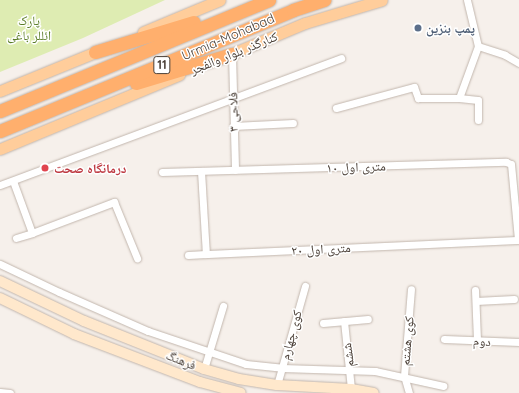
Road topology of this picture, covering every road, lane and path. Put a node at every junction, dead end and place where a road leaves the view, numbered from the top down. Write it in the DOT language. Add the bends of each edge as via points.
graph roads {
  1 [pos="220,0"];
  2 [pos="324,0"];
  3 [pos="382,0"];
  4 [pos="467,0"];
  5 [pos="267,1"];
  6 [pos="478,46"];
  7 [pos="95,52"];
  8 [pos="232,54"];
  9 [pos="341,58"];
  10 [pos="519,63"];
  11 [pos="0,91"];
  12 [pos="459,98"];
  13 [pos="232,99"];
  14 [pos="58,108"];
  15 [pos="336,108"];
  16 [pos="0,111"];
  17 [pos="478,120"];
  18 [pos="293,123"];
  19 [pos="233,126"];
  20 [pos="0,131"];
  21 [pos="0,149"];
  22 [pos="235,170"];
  23 [pos="201,171"];
  24 [pos="162,172"];
  25 [pos="13,181"];
  26 [pos="0,185"];
  27 [pos="32,233"];
  28 [pos="16,238"];
  29 [pos="519,240"];
  30 [pos="206,254"];
  31 [pos="188,255"];
  32 [pos="137,258"];
  33 [pos="0,264"];
  34 [pos="0,281"];
  35 [pos="304,286"];
  36 [pos="412,289"];
  37 [pos="475,290"];
  38 [pos="0,298"];
  39 [pos="514,299"];
  40 [pos="476,301"];
  41 [pos="223,306"];
  42 [pos="368,319"];
  43 [pos="344,321"];
  44 [pos="323,323"];
  45 [pos="444,339"];
  46 [pos="477,340"];
  47 [pos="519,342"];
  48 [pos="209,353"];
  49 [pos="282,368"];
  50 [pos="204,369"];
  51 [pos="349,370"];
  52 [pos="404,376"];
  53 [pos="277,385"];
  54 [pos="443,386"];
  55 [pos="351,389"];
  56 [pos="0,392"];
  57 [pos="10,393"];
  58 [pos="241,393"];
  59 [pos="374,393"];
  60 [pos="409,393"];
  1 -- 7 [label="main road"];
  2 -- 14 [label="highway, Urmia-Mohabad / 11" via="293,10"];
  3 -- 8 [label="main road, کنارگذر بلوار والفجر" via="305,23"];
  4 -- 6 [label="street"];
  5 -- 7 [label="highway"];
  5 -- 16 [label="highway, Urmia-Mohabad / 11"];
  6 -- 10 [label="street" via="505,55"];
  6 -- 12 [label="street"];
  7 -- 11 [label="main road"];
  8 -- 13 [label="street, فلاحی ۳"];
  8 -- 14 [label="highway"];
  8 -- 21 [label="main road, کنارگذر بلوار والفجر"];
  9 -- 13 [label="street"];
  12 -- 15 [label="street" via="418,98 414,87"];
  12 -- 17 [label="street" via="478,100"];
  13 -- 19 [label="street, فلاحی ۳"];
  13 -- 25 [label="street"];
  14 -- 20 [label="highway, Urmia-Mohabad / 11"];
  18 -- 19 [label="street"];
  19 -- 22 [label="street, فلاحی ۳"];
  22 -- 23 [label="street, ۱۰ متری اول"];
  22 -- 29 [label="street, ۱۰ متری اول" via="506,162 511,164"];
  23 -- 24 [label="street, ۱۰ متری اول"];
  23 -- 30 [label="street"];
  25 -- 26 [label="street"];
  25 -- 27 [label="street"];
  27 -- 28 [label="street"];
  27 -- 32 [label="street" via="114,202"];
  29 -- 30 [label="street, ۲۰ متری اول"];
  30 -- 31 [label="street, ۲۰ متری اول"];
  33 -- 48 [label="street" via="148,331"];
  34 -- 50 [label="street, فرهنگ" via="84,321"];
  35 -- 49 [label="street, کوی چهارم"];
  36 -- 52 [label="street, کوی هشتم"];
  37 -- 40 [label="street"];
  38 -- 58 [label="street, فرهنگ" via="82,337 200,382"];
  39 -- 40 [label="street"];
  40 -- 46 [label="street"];
  41 -- 48 [label="street"];
  42 -- 43 [label="street"];
  43 -- 44 [label="street"];
  43 -- 51 [label="street, ششم"];
  45 -- 46 [label="street, دوم"];
  46 -- 47 [label="street, دوم"];
  48 -- 49 [label="street" via="246,364"];
  48 -- 50 [label="street"];
  49 -- 51 [label="street"];
  49 -- 53 [label="street, کوی چهارم"];
  50 -- 53 [label="street, فرهنگ" via="239,379"];
  51 -- 52 [label="street"];
  51 -- 55 [label="street, ششم"];
  52 -- 54 [label="street"];
  52 -- 60 [label="street, کوی هشتم"];
  53 -- 55 [label="street, فرهنگ"];
  55 -- 59 [label="street, فرهنگ"];
  56 -- 57 [label="street"];
}
